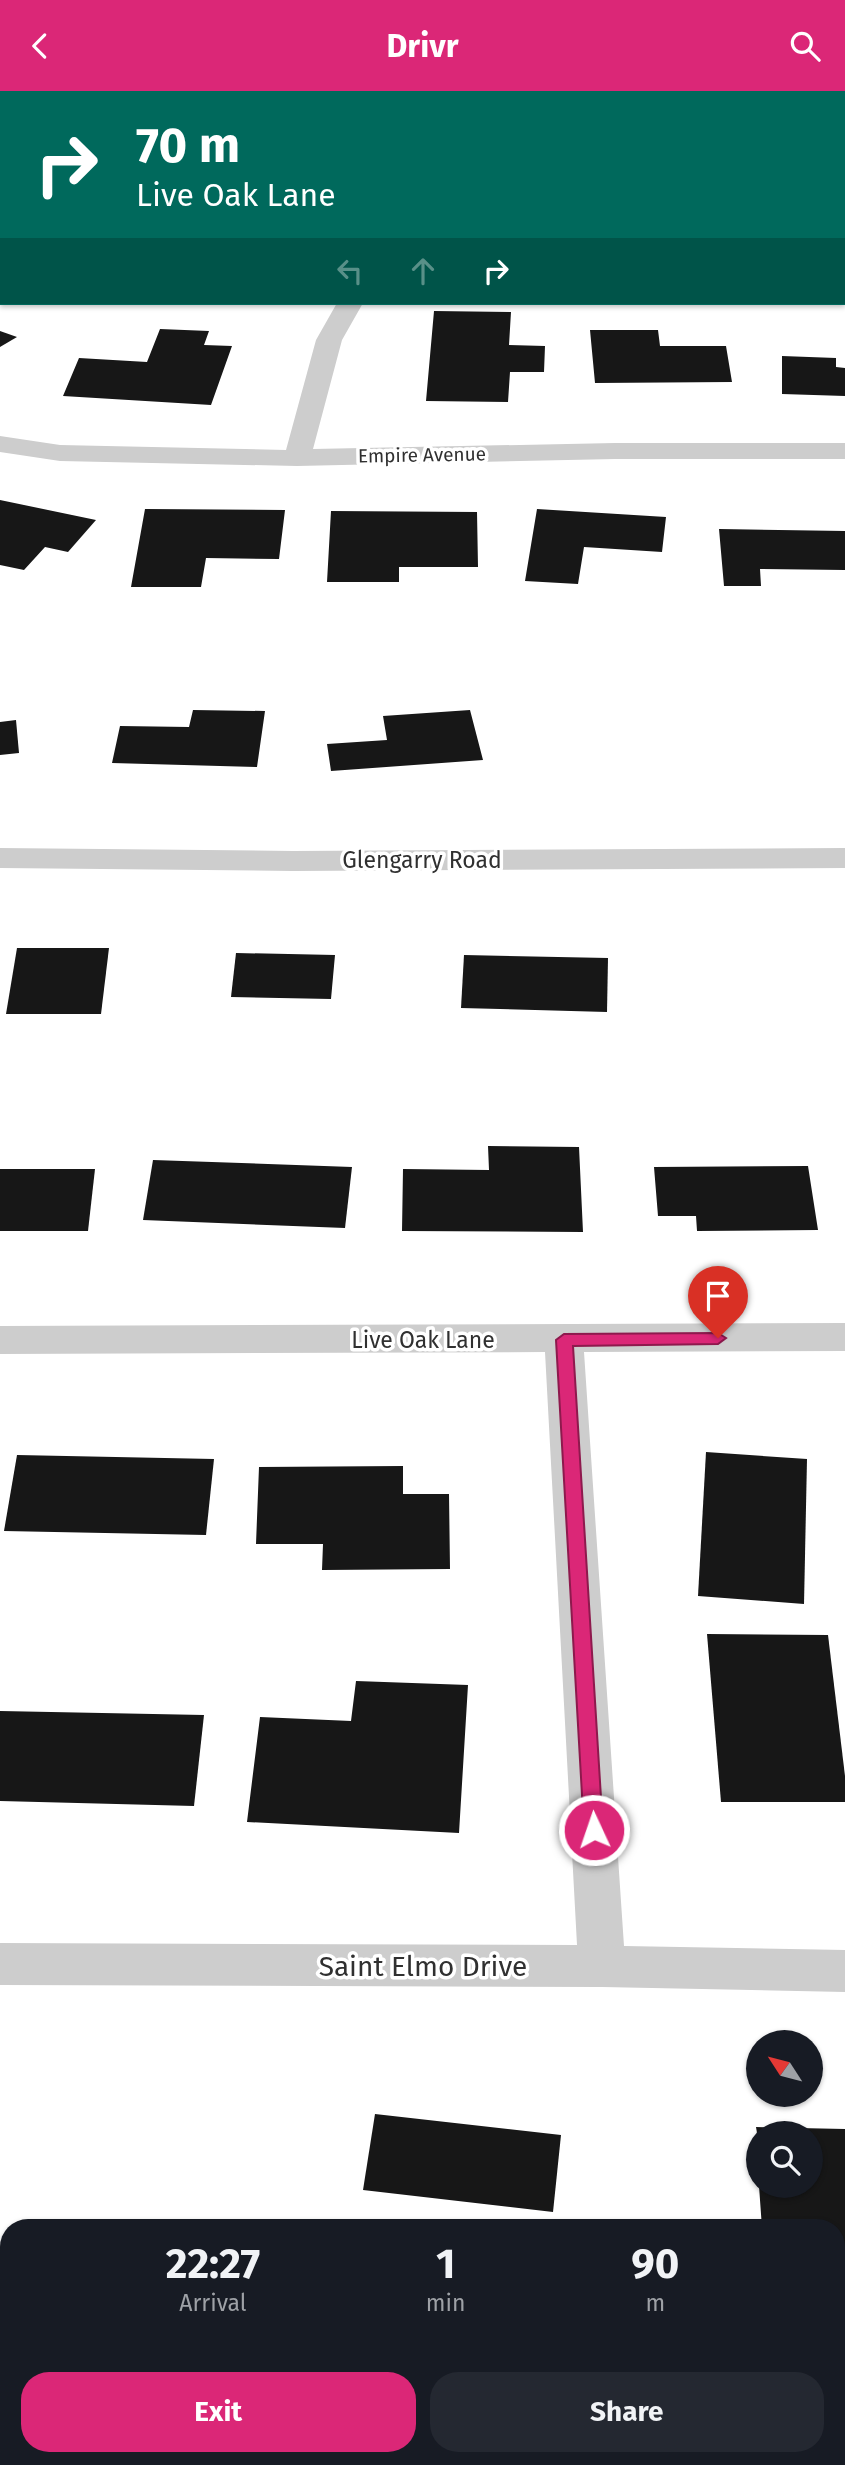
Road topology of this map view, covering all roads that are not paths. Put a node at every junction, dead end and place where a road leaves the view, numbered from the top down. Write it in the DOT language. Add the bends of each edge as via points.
graph roads {
  1 [pos="349,305"];
  2 [pos="0,444"];
  3 [pos="845,451"];
  4 [pos="297,458"];
  5 [pos="0,858"];
  6 [pos="845,858"];
  7 [pos="845,1337"];
  8 [pos="0,1340"];
  9 [pos="564,1340"];
  10 [pos="0,1964"];
  11 [pos="602,1966"];
  12 [pos="845,1971"];
  1 -- 4 [label="street" via="329,340"];
  2 -- 4 [label="street, Empire Avenue" via="60,453"];
  3 -- 4 [label="street, Empire Avenue"];
  5 -- 6 [label="street, Glengarry Road"];
  7 -- 9 [label="street, Live Oak Lane"];
  8 -- 9 [label="street, Live Oak Lane"];
  9 -- 11 [label="street"];
  10 -- 11 [label="street, Saint Elmo Drive"];
  11 -- 12 [label="street, Saint Elmo Drive"];
}
